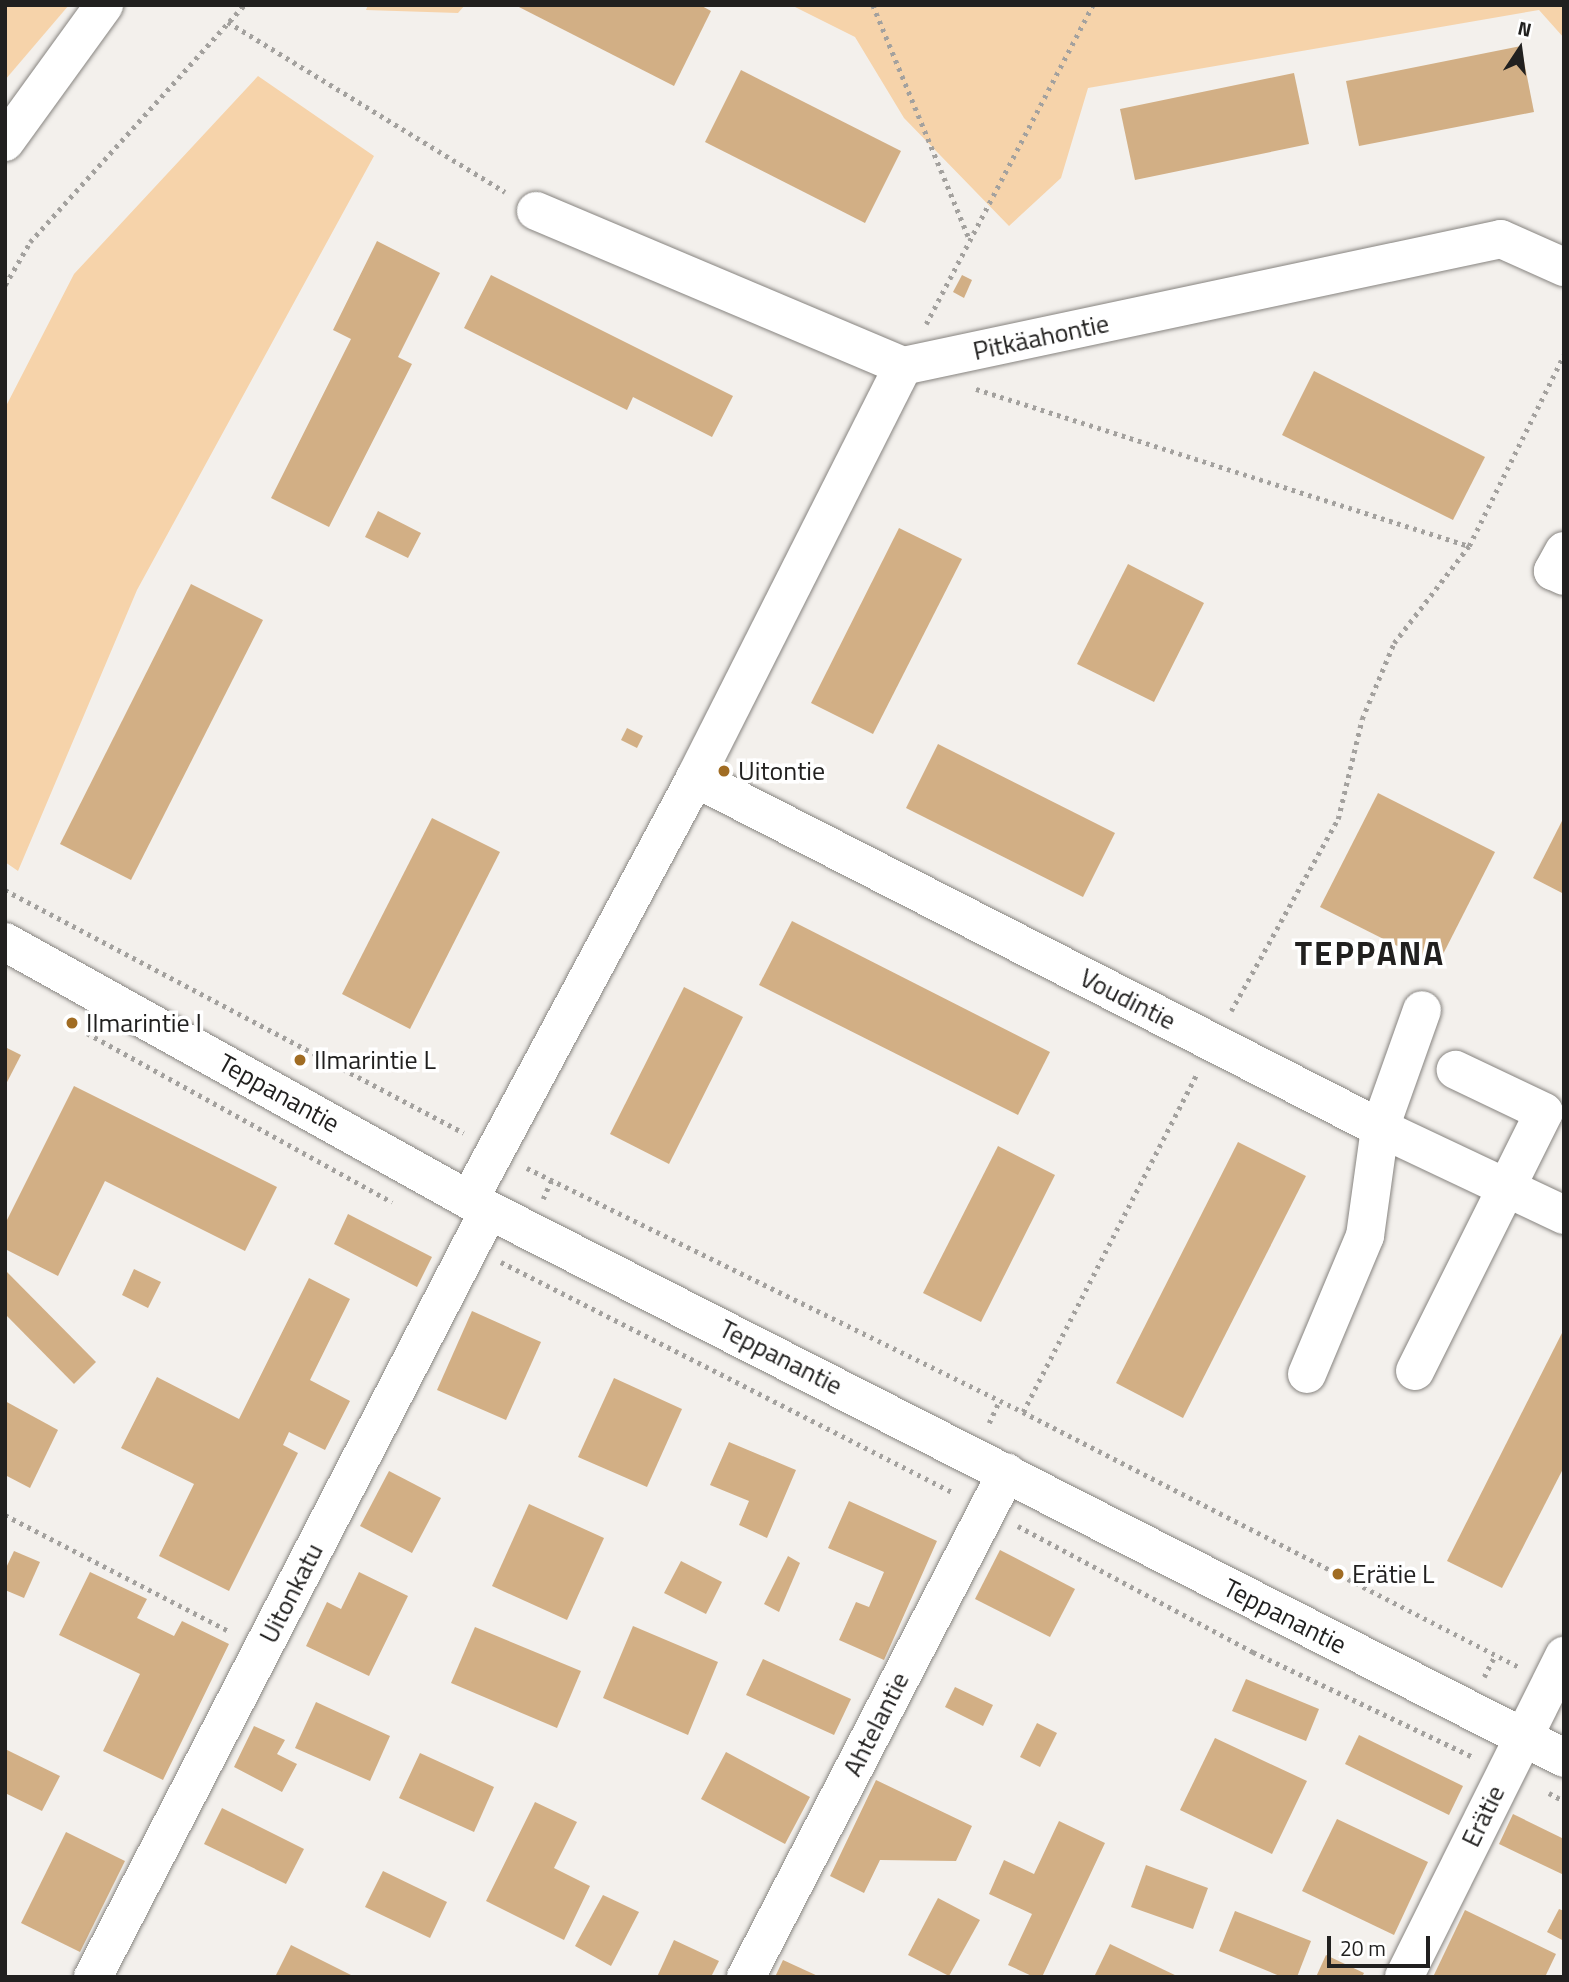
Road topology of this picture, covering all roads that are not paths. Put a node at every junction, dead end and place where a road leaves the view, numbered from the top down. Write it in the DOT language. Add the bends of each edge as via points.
graph roads {
  1 [pos="104,5"];
  2 [pos="5,142"];
  3 [pos="536,211"];
  4 [pos="1564,267"];
  5 [pos="903,366"];
  6 [pos="1564,551"];
  7 [pos="1564,576"];
  8 [pos="695,778"];
  9 [pos="5,942"];
  10 [pos="1422,1010"];
  11 [pos="1456,1070"];
  12 [pos="1380,1128"];
  13 [pos="1510,1189"];
  14 [pos="479,1205"];
  15 [pos="1564,1214"];
  16 [pos="1415,1371"];
  17 [pos="1307,1374"];
  18 [pos="1007,1472"];
  19 [pos="1557,1669"];
  20 [pos="1522,1737"];
  21 [pos="1564,1758"];
  22 [pos="93,1977"];
  23 [pos="746,1977"];
  24 [pos="1404,1977"];
  1 -- 2 [label="street"];
  3 -- 5 [label="street"];
  4 -- 5 [label="street, Pitkäahontie" via="1501,239"];
  5 -- 8 [label="street"];
  6 -- 7 [label="street" via="1553,571"];
  8 -- 12 [label="street, Voudintie"];
  8 -- 14 [label="street" via="495,1151"];
  9 -- 14 [label="street, Teppanantie"];
  10 -- 12 [label="street"];
  11 -- 13 [label="street" via="1544,1112"];
  12 -- 13 [label="street, Voudintie"];
  12 -- 17 [label="street" via="1365,1236"];
  13 -- 15 [label="street, Voudintie"];
  13 -- 16 [label="street"];
  14 -- 18 [label="street, Teppanantie"];
  14 -- 22 [label="street, Uitonkatu" via="262,1649"];
  18 -- 20 [label="street, Teppanantie"];
  18 -- 23 [label="street, Ahtelantie"];
  19 -- 20 [label="street, Erätie"];
  20 -- 21 [label="street, Teppanantie"];
  20 -- 24 [label="street, Erätie"];
}
